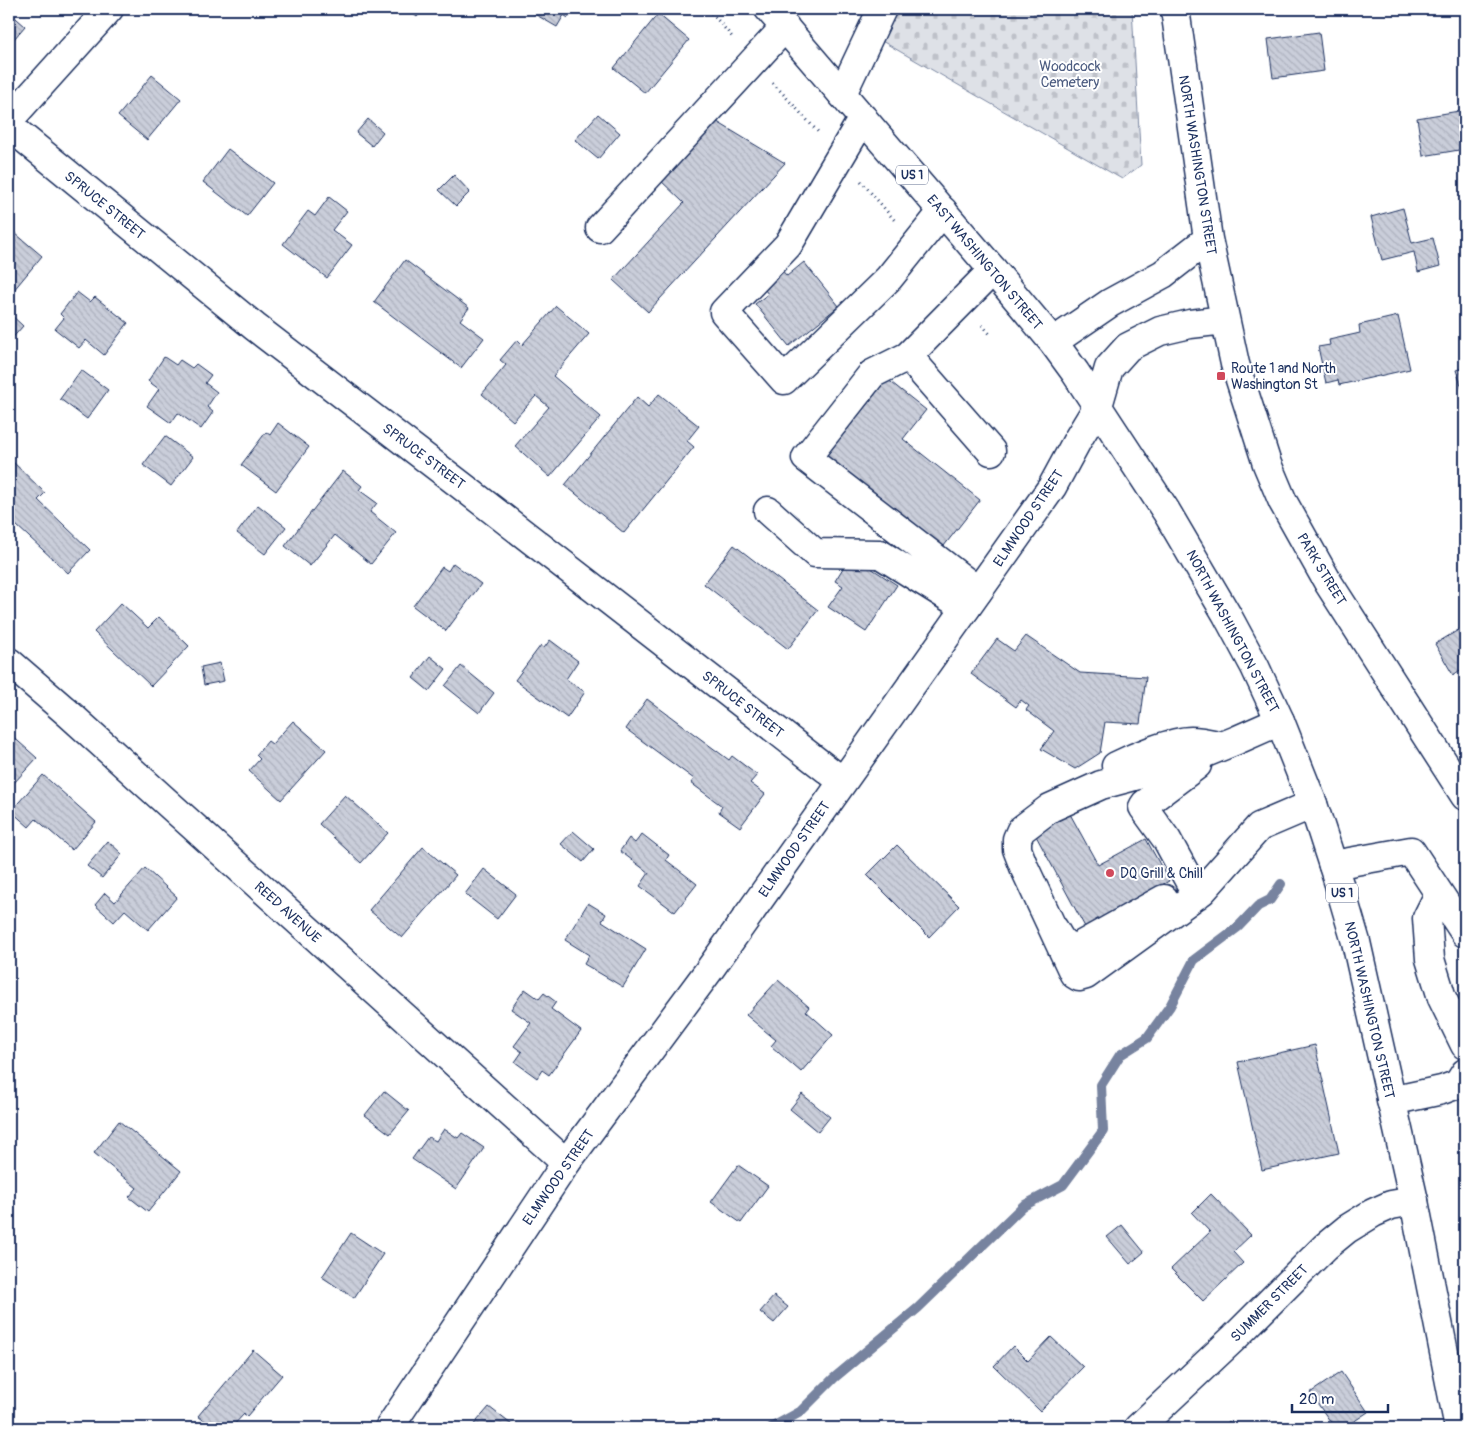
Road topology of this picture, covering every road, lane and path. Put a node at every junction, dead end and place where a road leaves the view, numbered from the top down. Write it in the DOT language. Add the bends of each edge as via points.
graph roads {
  1 [pos="109,9"];
  2 [pos="882,9"];
  3 [pos="1175,9"];
  4 [pos="778,15"];
  5 [pos="842,94"];
  6 [pos="863,118"];
  7 [pos="9,120"];
  8 [pos="9,126"];
  9 [pos="942,211"];
  10 [pos="600,228"];
  11 [pos="1208,240"];
  12 [pos="994,270"];
  13 [pos="1225,320"];
  14 [pos="1053,342"];
  15 [pos="908,356"];
  16 [pos="1098,406"];
  17 [pos="991,451"];
  18 [pos="768,511"];
  19 [pos="972,600"];
  20 [pos="9,662"];
  21 [pos="1280,721"];
  22 [pos="1222,746"];
  23 [pos="842,781"];
  24 [pos="1465,796"];
  25 [pos="1313,804"];
  26 [pos="1333,865"];
  27 [pos="1194,890"];
  28 [pos="1439,894"];
  29 [pos="1465,933"];
  30 [pos="1465,1046"];
  31 [pos="1465,1073"];
  32 [pos="1392,1101"];
  33 [pos="566,1163"];
  34 [pos="1414,1201"];
  35 [pos="390,1428"];
  36 [pos="1138,1428"];
  37 [pos="1459,1428"];
  1 -- 7 [label="main road"];
  2 -- 5 [label="main road"];
  3 -- 11 [label="main road, NORTH WASHINGTON STREET"];
  4 -- 5 [label="main road, EAST WASHINGTON STREET / US 1"];
  4 -- 10 [label="main road"];
  5 -- 6 [label="main road, EAST WASHINGTON STREET / US 1"];
  6 -- 9 [label="main road, EAST WASHINGTON STREET / US 1"];
  6 -- 9 [label="main road" via="788,245 724,312 784,380 890,278"];
  8 -- 23 [label="main road, SPRUCE STREET" via="255,327"];
  9 -- 12 [label="main road, EAST WASHINGTON STREET / US 1"];
  11 -- 13 [label="main road, NORTH WASHINGTON STREET"];
  11 -- 14 [label="main road" via="1163,274 1110,303"];
  12 -- 14 [label="main road, EAST WASHINGTON STREET / US 1"];
  12 -- 15 [label="main road"];
  13 -- 16 [label="main road, ELMWOOD STREET" via="1160,331 1128,347 1110,368"];
  13 -- 24 [label="main road, PARK STREET" via="1250,412 1283,502 1329,584"];
  14 -- 16 [label="main road, EAST WASHINGTON STREET / US 1"];
  15 -- 17 [label="main road"];
  15 -- 19 [label="main road" via="872,374 806,458"];
  16 -- 19 [label="main road, ELMWOOD STREET" via="1052,487"];
  16 -- 21 [label="main road, NORTH WASHINGTON STREET / US 1" via="1199,564"];
  18 -- 19 [label="main road" via="815,553 880,554"];
  19 -- 23 [label="main road, ELMWOOD STREET"];
  20 -- 33 [label="main road, REED AVENUE"];
  21 -- 22 [label="main road"];
  21 -- 25 [label="main road, NORTH WASHINGTON STREET / US 1"];
  22 -- 27 [label="main road" via="1144,807"];
  22 -- 27 [label="main road" via="1176,765 1101,785 1050,808 1021,830 1017,844 1050,924 1074,974 1079,977"];
  23 -- 33 [label="main road, ELMWOOD STREET" via="710,969"];
  25 -- 26 [label="main road, NORTH WASHINGTON STREET / US 1"];
  25 -- 27 [label="main road" via="1259,827"];
  26 -- 28 [label="main road" via="1411,851"];
  26 -- 32 [label="main road, NORTH WASHINGTON STREET / US 1" via="1356,942"];
  28 -- 29 [label="main road"];
  28 -- 30 [label="main road" via="1427,918 1430,959 1442,998"];
  31 -- 32 [label="main road" via="1458,1084"];
  32 -- 34 [label="main road, NORTH WASHINGTON STREET / US 1"];
  33 -- 35 [label="main road, ELMWOOD STREET"];
  34 -- 36 [label="main road, SUMMER STREET" via="1391,1205 1373,1213 1325,1247"];
  34 -- 37 [label="main road, NORTH WASHINGTON STREET / US 1"];
}
